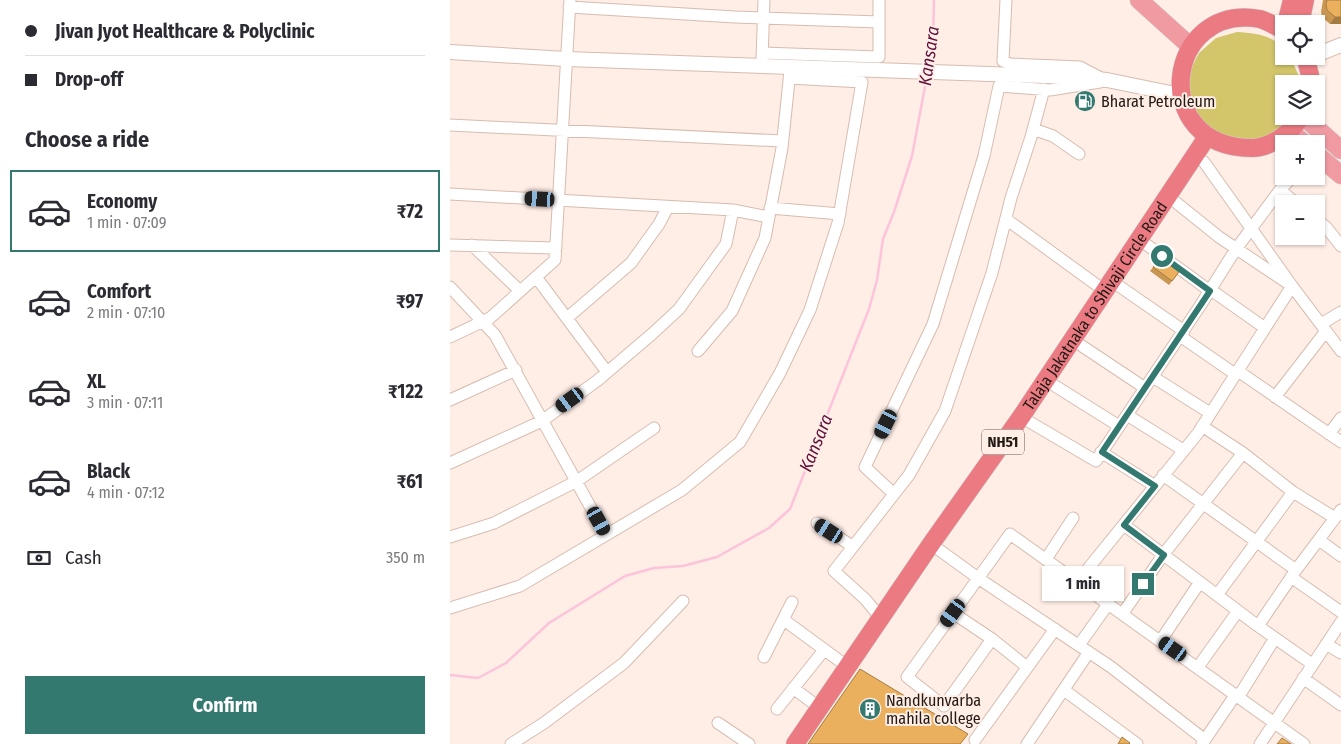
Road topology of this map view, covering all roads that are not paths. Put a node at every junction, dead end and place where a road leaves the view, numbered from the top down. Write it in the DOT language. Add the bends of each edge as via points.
graph roads {
  1 [pos="764,0"];
  2 [pos="879,0"];
  3 [pos="1006,0"];
  4 [pos="1139,0"];
  5 [pos="1292,0"];
  6 [pos="1305,0"];
  7 [pos="570,4"];
  8 [pos="1288,15"];
  9 [pos="1302,15"];
  10 [pos="764,18"];
  11 [pos="879,22"];
  12 [pos="1275,26"];
  13 [pos="1341,45"];
  14 [pos="1190,46"];
  15 [pos="1325,51"];
  16 [pos="450,52"];
  17 [pos="566,58"];
  18 [pos="762,60"];
  19 [pos="790,72"];
  20 [pos="1105,80"];
  21 [pos="1044,89"];
  22 [pos="1180,95"];
  23 [pos="450,125"];
  24 [pos="1294,125"];
  25 [pos="1312,125"];
  26 [pos="1034,129"];
  27 [pos="1289,130"];
  28 [pos="562,131"];
  29 [pos="1295,135"];
  30 [pos="1212,140"];
  31 [pos="782,141"];
  32 [pos="1341,150"];
  33 [pos="1079,154"];
  34 [pos="1204,162"];
  35 [pos="1325,162"];
  36 [pos="1341,175"];
  37 [pos="1285,185"];
  38 [pos="1280,190"];
  39 [pos="450,194"];
  40 [pos="1286,195"];
  41 [pos="1172,199"];
  42 [pos="558,200"];
  43 [pos="668,207"];
  44 [pos="733,210"];
  45 [pos="770,213"];
  46 [pos="840,214"];
  47 [pos="1006,219"];
  48 [pos="1325,226"];
  49 [pos="1252,228"];
  50 [pos="450,245"];
  51 [pos="472,245"];
  52 [pos="1147,245"];
  53 [pos="1341,246"];
  54 [pos="556,248"];
  55 [pos="1236,249"];
  56 [pos="536,277"];
  57 [pos="1292,286"];
  58 [pos="450,287"];
  59 [pos="1112,288"];
  60 [pos="1210,290"];
  61 [pos="520,291"];
  62 [pos="1341,312"];
  63 [pos="567,318"];
  64 [pos="482,321"];
  65 [pos="1265,328"];
  66 [pos="1324,328"];
  67 [pos="1182,333"];
  68 [pos="450,337"];
  69 [pos="1079,344"];
  70 [pos="698,351"];
  71 [pos="1341,351"];
  72 [pos="516,370"];
  73 [pos="607,372"];
  74 [pos="1236,372"];
  75 [pos="1153,376"];
  76 [pos="1052,384"];
  77 [pos="1145,388"];
  78 [pos="1276,397"];
  79 [pos="450,400"];
  80 [pos="1210,413"];
  81 [pos="1127,415"];
  82 [pos="1341,418"];
  83 [pos="542,421"];
  84 [pos="1028,421"];
  85 [pos="1119,426"];
  86 [pos="1202,426"];
  87 [pos="654,428"];
  88 [pos="1329,434"];
  89 [pos="1341,442"];
  90 [pos="1184,450"];
  91 [pos="1102,452"];
  92 [pos="1243,453"];
  93 [pos="450,463"];
  94 [pos="1164,475"];
  95 [pos="576,481"];
  96 [pos="1155,486"];
  97 [pos="1293,492"];
  98 [pos="894,494"];
  99 [pos="1204,504"];
  100 [pos="1338,514"];
  101 [pos="1074,518"];
  102 [pos="817,523"];
  103 [pos="1124,525"];
  104 [pos="606,535"];
  105 [pos="450,537"];
  106 [pos="1319,540"];
  107 [pos="1256,542"];
  108 [pos="852,546"];
  109 [pos="935,546"];
  110 [pos="1164,555"];
  111 [pos="1341,556"];
  112 [pos="1046,559"];
  113 [pos="1293,574"];
  114 [pos="978,578"];
  115 [pos="1078,581"];
  116 [pos="1200,582"];
  117 [pos="1216,595"];
  118 [pos="684,601"];
  119 [pos="792,602"];
  120 [pos="1109,604"];
  121 [pos="450,608"];
  122 [pos="1238,611"];
  123 [pos="1341,612"];
  124 [pos="953,613"];
  125 [pos="1123,613"];
  126 [pos="881,618"];
  127 [pos="784,620"];
  128 [pos="1341,622"];
  129 [pos="1258,626"];
  130 [pos="1055,629"];
  131 [pos="1275,638"];
  132 [pos="992,639"];
  133 [pos="1161,640"];
  134 [pos="1326,644"];
  135 [pos="1079,645"];
  136 [pos="824,650"];
  137 [pos="1089,652"];
  138 [pos="1341,653"];
  139 [pos="764,657"];
  140 [pos="1312,664"];
  141 [pos="848,667"];
  142 [pos="1198,667"];
  143 [pos="1027,668"];
  144 [pos="1303,678"];
  145 [pos="794,688"];
  146 [pos="1064,690"];
  147 [pos="1238,695"];
  148 [pos="1341,705"];
  149 [pos="820,708"];
  150 [pos="777,709"];
  151 [pos="1273,722"];
  152 [pos="718,723"];
  153 [pos="975,740"];
  154 [pos="1204,742"];
  155 [pos="511,744"];
  156 [pos="749,744"];
  157 [pos="795,744"];
  158 [pos="807,744"];
  159 [pos="1027,744"];
  160 [pos="1137,744"];
  161 [pos="1260,744"];
  162 [pos="1304,744"];
  1 -- 10 [label="street"];
  2 -- 11 [label="street"];
  3 -- 20 [label="street" via="1003,61 1080,67"];
  4 -- 14 [label="main road"];
  5 -- 8 [label="highway"];
  6 -- 9 [label="highway"];
  7 -- 10 [label="street"];
  7 -- 17 [label="street"];
  10 -- 11 [label="street"];
  10 -- 18 [label="street"];
  11 -- 18 [label="street" via="879,57"];
  12 -- 14 [label="highway" via="1261,20 1234,18 1210,27"];
  13 -- 15 [label="street"];
  14 -- 22 [label="highway" via="1180,69"];
  16 -- 17 [label="street"];
  17 -- 18 [label="street"];
  17 -- 28 [label="street"];
  18 -- 19 [label="street"];
  19 -- 20 [label="street" via="805,66"];
  19 -- 31 [label="street"];
  19 -- 46 [label="street" via="862,82"];
  20 -- 21 [label="street"];
  20 -- 22 [label="street"];
  21 -- 26 [label="street"];
  21 -- 98 [label="street" via="999,86 984,156 933,324 864,467"];
  22 -- 30 [label="highway" via="1189,119"];
  23 -- 28 [label="street"];
  24 -- 27 [label="highway"];
  25 -- 32 [label="main road"];
  26 -- 33 [label="street" via="1053,136"];
  26 -- 47 [label="street"];
  27 -- 29 [label="main road"];
  27 -- 30 [label="highway" via="1278,140 1255,148 1230,147"];
  28 -- 31 [label="street"];
  28 -- 42 [label="street"];
  30 -- 34 [label="highway, Talaja Jakatnaka to Shivaji Circle Road / NH51"];
  30 -- 41 [label="highway, Talaja Jakatnaka to Shivaji Circle Road / NH51"];
  31 -- 45 [label="street"];
  34 -- 41 [label="highway, Talaja Jakatnaka to Shivaji Circle Road / NH51"];
  34 -- 49 [label="street"];
  35 -- 36 [label="main road"];
  37 -- 38 [label="street"];
  38 -- 40 [label="street"];
  38 -- 49 [label="street"];
  39 -- 42 [label="street"];
  41 -- 52 [label="highway, Talaja Jakatnaka to Shivaji Circle Road / NH51"];
  41 -- 55 [label="street"];
  41 -- 59 [label="highway, Talaja Jakatnaka to Shivaji Circle Road / NH51"];
  42 -- 43 [label="street"];
  42 -- 54 [label="street"];
  43 -- 44 [label="street"];
  43 -- 63 [label="street" via="631,263"];
  44 -- 45 [label="street"];
  44 -- 73 [label="street" via="726,244 679,309"];
  45 -- 46 [label="street"];
  45 -- 70 [label="street" via="765,238 732,311"];
  46 -- 104 [label="street" via="810,310 780,373 740,442 682,490"];
  47 -- 59 [label="street"];
  47 -- 98 [label="street" via="979,316 945,412 909,475"];
  48 -- 53 [label="street"];
  49 -- 55 [label="street"];
  49 -- 57 [label="street"];
  50 -- 51 [label="street"];
  51 -- 54 [label="street"];
  51 -- 61 [label="street"];
  52 -- 59 [label="highway, Talaja Jakatnaka to Shivaji Circle Road / NH51"];
  52 -- 60 [label="street"];
  54 -- 56 [label="street" via="555,260"];
  55 -- 57 [label="street"];
  55 -- 60 [label="street"];
  56 -- 61 [label="street"];
  56 -- 63 [label="street"];
  57 -- 65 [label="street"];
  57 -- 66 [label="street"];
  58 -- 64 [label="street"];
  59 -- 67 [label="street"];
  59 -- 69 [label="highway, Talaja Jakatnaka to Shivaji Circle Road / NH51"];
  59 -- 109 [label="highway, Talaja Jakatnaka to Shivaji Circle Road / NH51"];
  60 -- 65 [label="street"];
  60 -- 67 [label="street"];
  61 -- 64 [label="street" via="490,318"];
  62 -- 66 [label="street"];
  63 -- 73 [label="street"];
  64 -- 68 [label="street"];
  64 -- 72 [label="street" via="495,335"];
  65 -- 74 [label="street"];
  66 -- 71 [label="street"];
  66 -- 78 [label="street"];
  67 -- 74 [label="street"];
  67 -- 75 [label="street"];
  69 -- 76 [label="highway, Talaja Jakatnaka to Shivaji Circle Road / NH51"];
  69 -- 77 [label="street"];
  72 -- 79 [label="street"];
  72 -- 83 [label="street"];
  73 -- 83 [label="street"];
  74 -- 78 [label="street"];
  74 -- 80 [label="street"];
  75 -- 77 [label="street"];
  75 -- 80 [label="street"];
  76 -- 84 [label="highway, Talaja Jakatnaka to Shivaji Circle Road / NH51"];
  76 -- 85 [label="street"];
  77 -- 81 [label="street"];
  78 -- 88 [label="street"];
  80 -- 86 [label="street"];
  81 -- 85 [label="street"];
  81 -- 90 [label="street"];
  82 -- 88 [label="street"];
  83 -- 93 [label="street"];
  83 -- 95 [label="street"];
  84 -- 91 [label="street" via="1096,461"];
  84 -- 109 [label="highway, Talaja Jakatnaka to Shivaji Circle Road / NH51"];
  85 -- 91 [label="street"];
  86 -- 90 [label="street"];
  86 -- 92 [label="street"];
  87 -- 95 [label="street"];
  88 -- 89 [label="street"];
  90 -- 94 [label="street"];
  91 -- 96 [label="street"];
  92 -- 97 [label="street"];
  92 -- 99 [label="street"];
  94 -- 96 [label="street"];
  94 -- 99 [label="street"];
  95 -- 104 [label="street"];
  95 -- 105 [label="street" via="494,523"];
  96 -- 103 [label="street"];
  97 -- 100 [label="street"];
  97 -- 107 [label="street"];
  98 -- 108 [label="street"];
  99 -- 107 [label="street"];
  99 -- 110 [label="street"];
  100 -- 106 [label="street"];
  101 -- 112 [label="street"];
  102 -- 108 [label="street"];
  103 -- 110 [label="street"];
  103 -- 115 [label="street"];
  104 -- 121 [label="street" via="520,586"];
  106 -- 111 [label="street"];
  106 -- 113 [label="street"];
  107 -- 113 [label="street"];
  107 -- 117 [label="street"];
  108 -- 126 [label="street" via="834,571"];
  109 -- 114 [label="street"];
  109 -- 126 [label="highway, Talaja Jakatnaka to Shivaji Circle Road / NH51"];
  109 -- 158 [label="highway, Talaja Jakatnaka to Shivaji Circle Road / NH51"];
  110 -- 116 [label="street"];
  110 -- 125 [label="street"];
  112 -- 114 [label="street" via="1010,534"];
  112 -- 115 [label="street"];
  113 -- 123 [label="street"];
  113 -- 129 [label="street"];
  114 -- 124 [label="street"];
  114 -- 130 [label="street"];
  115 -- 120 [label="street"];
  116 -- 117 [label="street"];
  116 -- 133 [label="street"];
  117 -- 122 [label="street"];
  118 -- 155 [label="street" via="624,663"];
  119 -- 127 [label="street"];
  120 -- 125 [label="street"];
  120 -- 135 [label="street"];
  122 -- 129 [label="street"];
  122 -- 142 [label="street"];
  124 -- 132 [label="street"];
  124 -- 132 [label="street" via="907,677 944,706"];
  125 -- 133 [label="street"];
  126 -- 141 [label="highway, Talaja Jakatnaka to Shivaji Circle Road / NH51"];
  127 -- 136 [label="street"];
  127 -- 139 [label="street"];
  128 -- 134 [label="street"];
  129 -- 131 [label="street"];
  130 -- 135 [label="street"];
  130 -- 143 [label="street"];
  131 -- 140 [label="street"];
  131 -- 147 [label="street"];
  132 -- 143 [label="street"];
  133 -- 142 [label="street"];
  134 -- 138 [label="street"];
  134 -- 140 [label="street"];
  135 -- 137 [label="street"];
  136 -- 141 [label="street"];
  136 -- 145 [label="street"];
  137 -- 146 [label="street"];
  137 -- 154 [label="street"];
  140 -- 144 [label="street"];
  141 -- 149 [label="highway, Talaja Jakatnaka to Shivaji Circle Road / NH51"];
  142 -- 147 [label="street"];
  143 -- 153 [label="street"];
  144 -- 148 [label="street"];
  144 -- 151 [label="street"];
  145 -- 149 [label="street"];
  145 -- 150 [label="street"];
  146 -- 159 [label="street"];
  146 -- 160 [label="street"];
  147 -- 151 [label="street"];
  147 -- 154 [label="street"];
  149 -- 157 [label="highway, Talaja Jakatnaka to Shivaji Circle Road / NH51"];
  151 -- 161 [label="street"];
  151 -- 162 [label="street"];
  152 -- 156 [label="street"];
}
